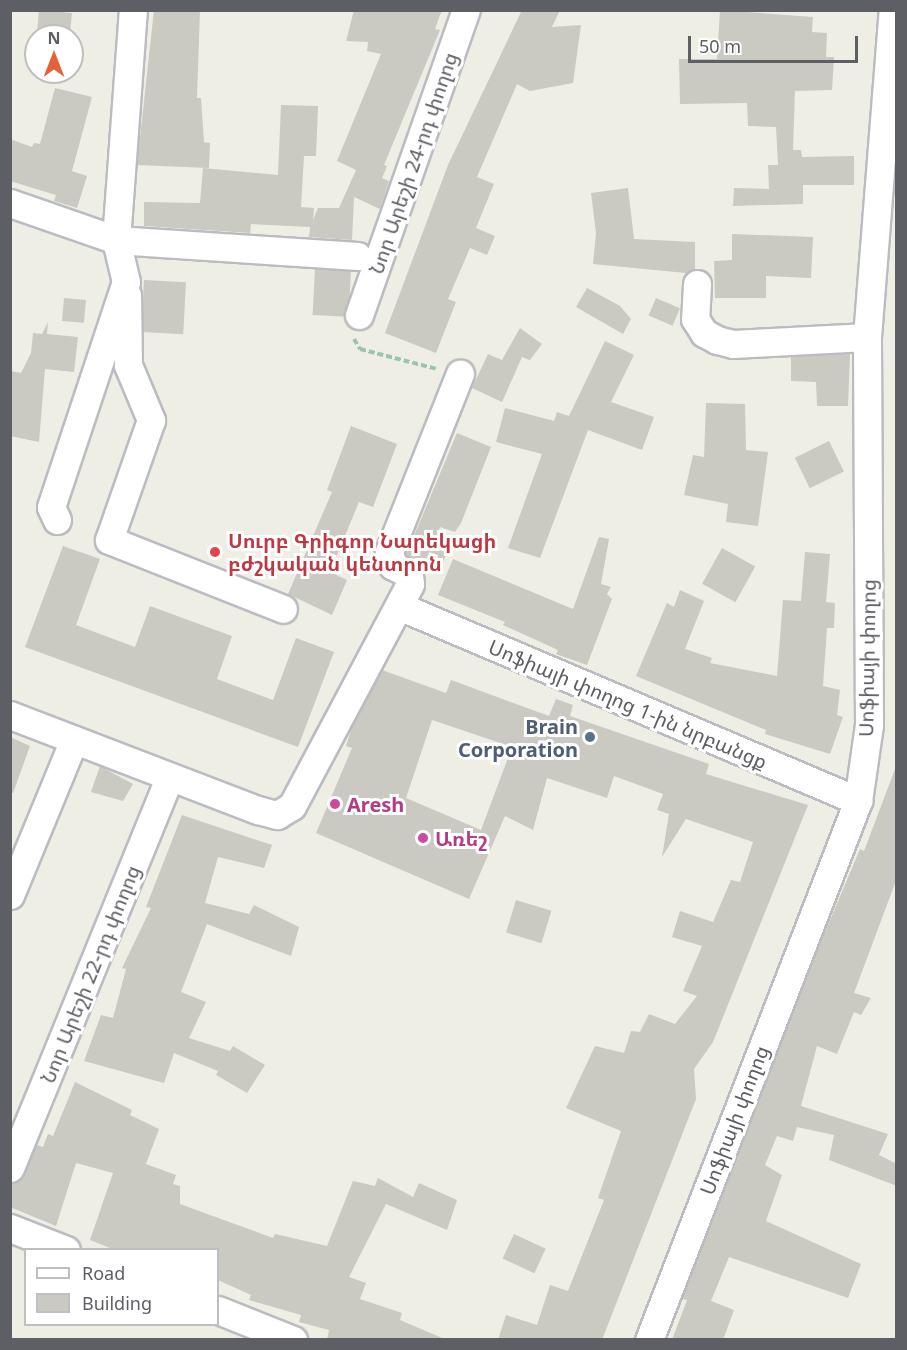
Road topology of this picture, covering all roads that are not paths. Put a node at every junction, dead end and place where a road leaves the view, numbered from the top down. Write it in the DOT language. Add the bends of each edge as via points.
graph roads {
  1 [pos="133,10"];
  2 [pos="466,10"];
  3 [pos="893,10"];
  4 [pos="10,203"];
  5 [pos="116,240"];
  6 [pos="357,256"];
  7 [pos="126,282"];
  8 [pos="697,284"];
  9 [pos="359,315"];
  10 [pos="867,337"];
  11 [pos="460,374"];
  12 [pos="57,520"];
  13 [pos="399,606"];
  14 [pos="283,609"];
  15 [pos="10,715"];
  16 [pos="74,740"];
  17 [pos="169,779"];
  18 [pos="858,801"];
  19 [pos="10,895"];
  20 [pos="10,1168"];
  21 [pos="10,1228"];
  22 [pos="61,1248"];
  23 [pos="219,1310"];
  24 [pos="293,1340"];
  25 [pos="649,1340"];
  1 -- 5 [label="street"];
  2 -- 9 [label="street, Նոր Արեշի 24-րդ փողոց"];
  3 -- 10 [label="street, Սոֆիայի փողոց"];
  4 -- 5 [label="street"];
  5 -- 6 [label="street"];
  5 -- 7 [label="street"];
  7 -- 12 [label="street" via="51,507"];
  7 -- 14 [label="street" via="128,365 151,420 109,540"];
  8 -- 10 [label="street" via="695,319 704,333 717,340 733,344"];
  10 -- 18 [label="street, Սոֆիայի փողոց" via="870,725"];
  11 -- 13 [label="street" via="389,552 393,566 410,579"];
  13 -- 17 [label="street" via="292,806 277,815"];
  13 -- 18 [label="street, Սոֆիայի փողոց 1-ին նրբանցք"];
  15 -- 16 [label="street"];
  16 -- 17 [label="street"];
  16 -- 19 [label="street"];
  17 -- 20 [label="street, Նոր Արեշի 22-րդ փողոց"];
  18 -- 25 [label="street, Սոֆիայի փողոց"];
  21 -- 22 [label="street"];
  23 -- 24 [label="street"];
}
